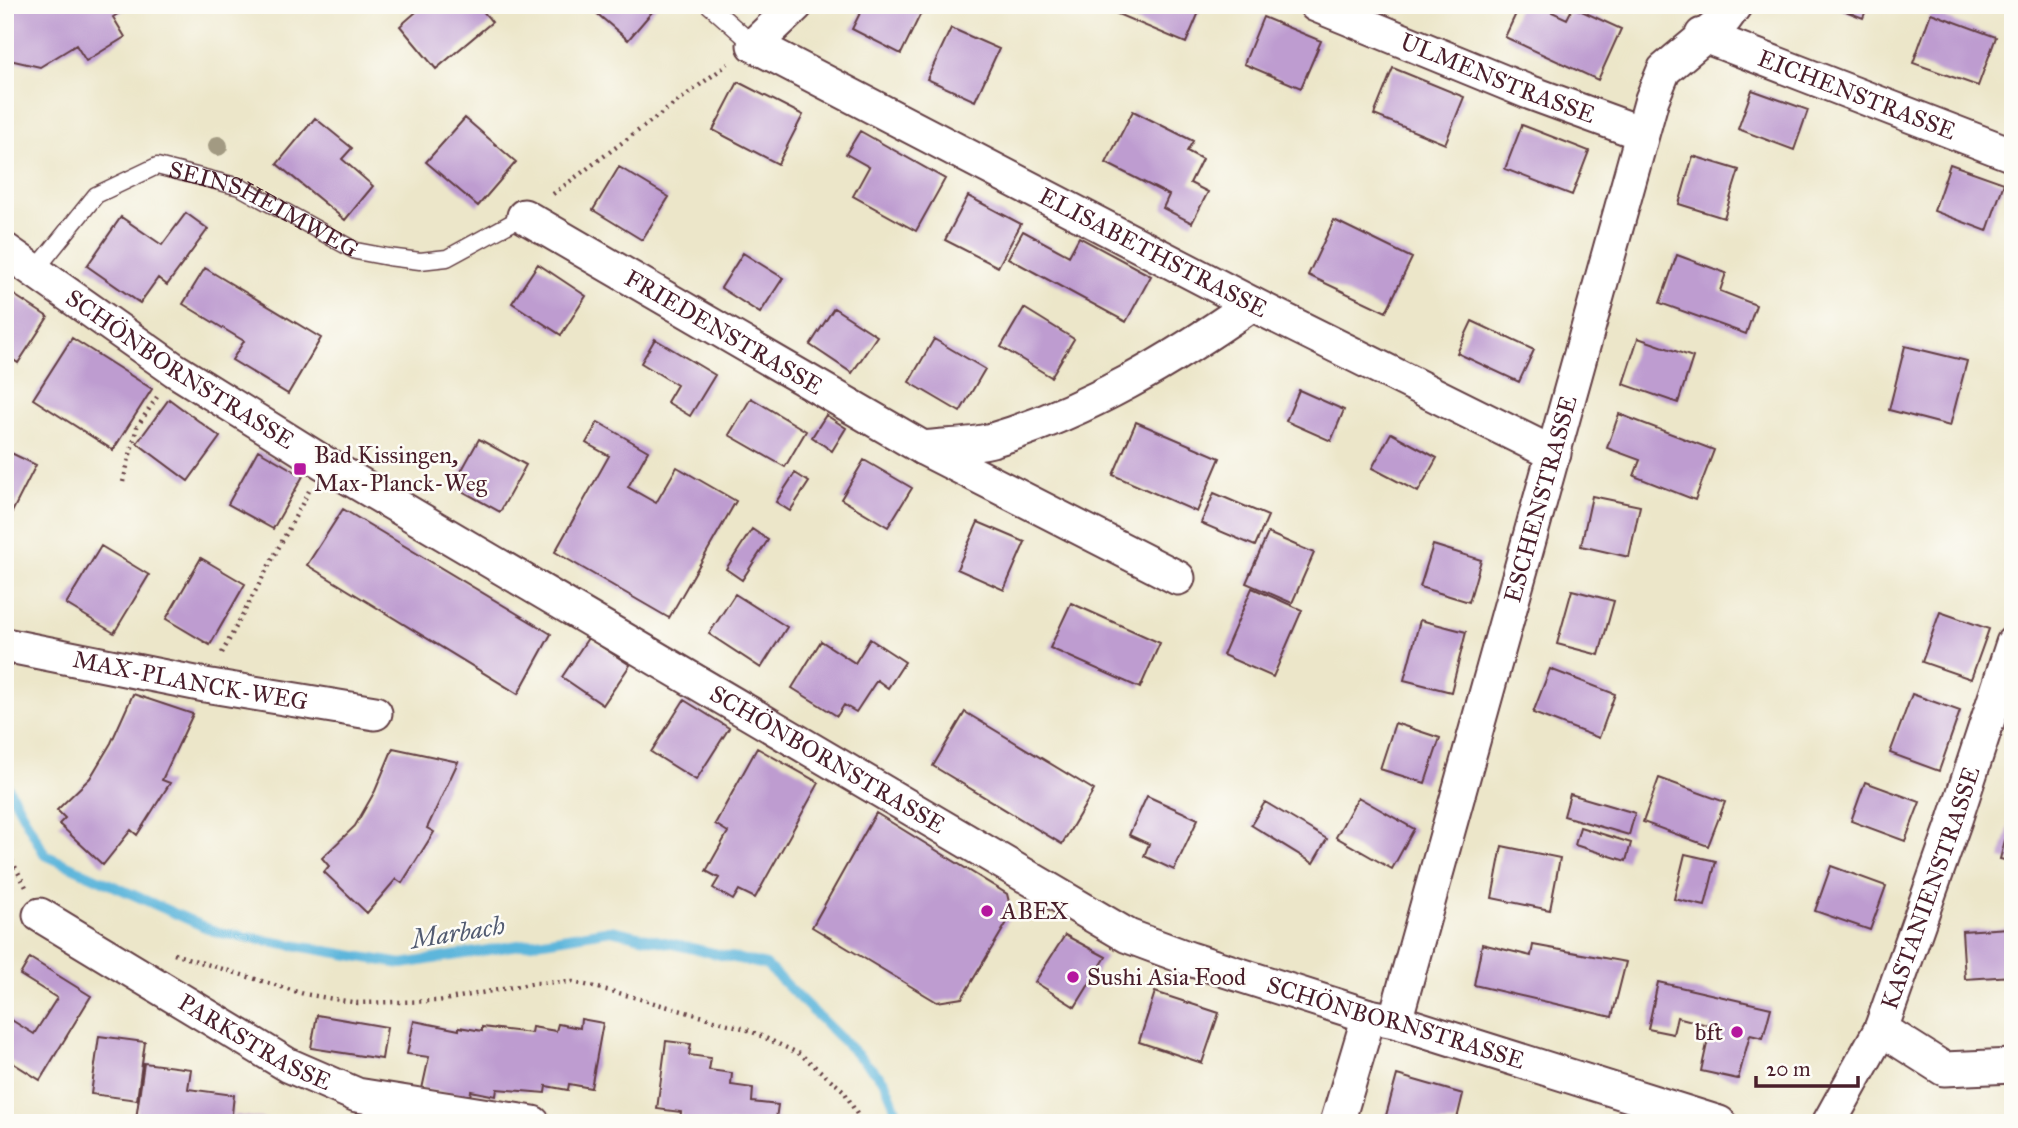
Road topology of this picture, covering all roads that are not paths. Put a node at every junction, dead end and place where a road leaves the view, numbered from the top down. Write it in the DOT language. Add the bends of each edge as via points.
graph roads {
  1 [pos="709,5"];
  2 [pos="796,5"];
  3 [pos="1316,5"];
  4 [pos="1735,5"];
  5 [pos="1702,35"];
  6 [pos="754,45"];
  7 [pos="1641,134"];
  8 [pos="2013,155"];
  9 [pos="524,216"];
  10 [pos="5,250"];
  11 [pos="34,272"];
  12 [pos="1252,304"];
  13 [pos="923,448"];
  14 [pos="1554,454"];
  15 [pos="1178,578"];
  16 [pos="2013,643"];
  17 [pos="5,645"];
  18 [pos="375,713"];
  19 [pos="40,915"];
  20 [pos="1382,1018"];
  21 [pos="1881,1029"];
  22 [pos="2013,1066"];
  23 [pos="533,1123"];
  24 [pos="1337,1123"];
  25 [pos="1719,1123"];
  26 [pos="1829,1123"];
  1 -- 6 [label="lane"];
  2 -- 6 [label="street"];
  3 -- 7 [label="street, ULMENSTRASSE"];
  4 -- 5 [label="street, ESCHENSTRASSE" via="1725,19"];
  5 -- 7 [label="street, ESCHENSTRASSE" via="1664,69"];
  5 -- 8 [label="street, EICHENSTRASSE"];
  6 -- 12 [label="street, ELISABETHSTRASSE"];
  7 -- 14 [label="street, ESCHENSTRASSE"];
  9 -- 11 [label="lane, SEINSHEIMWEG" via="447,258 388,257 356,251 240,187 157,166 96,195"];
  9 -- 13 [label="street, FRIEDENSTRASSE"];
  10 -- 11 [label="street, SCHÖNBORNSTRASSE"];
  11 -- 20 [label="street, SCHÖNBORNSTRASSE" via="175,370 324,463 1128,936"];
  12 -- 13 [label="street" via="1186,350 1078,407 989,441"];
  12 -- 14 [label="street, ELISABETHSTRASSE"];
  13 -- 15 [label="street, FRIEDENSTRASSE"];
  14 -- 20 [label="street, ESCHENSTRASSE"];
  16 -- 21 [label="street, KASTANIENSTRASSE"];
  17 -- 18 [label="street, MAX-PLANCK-WEG"];
  19 -- 23 [label="street, PARKSTRASSE" via="288,1065 357,1095"];
  20 -- 24 [label="street"];
  20 -- 25 [label="street, SCHÖNBORNSTRASSE"];
  21 -- 22 [label="street" via="1944,1069"];
  21 -- 26 [label="street, KASTANIENSTRASSE"];
}
